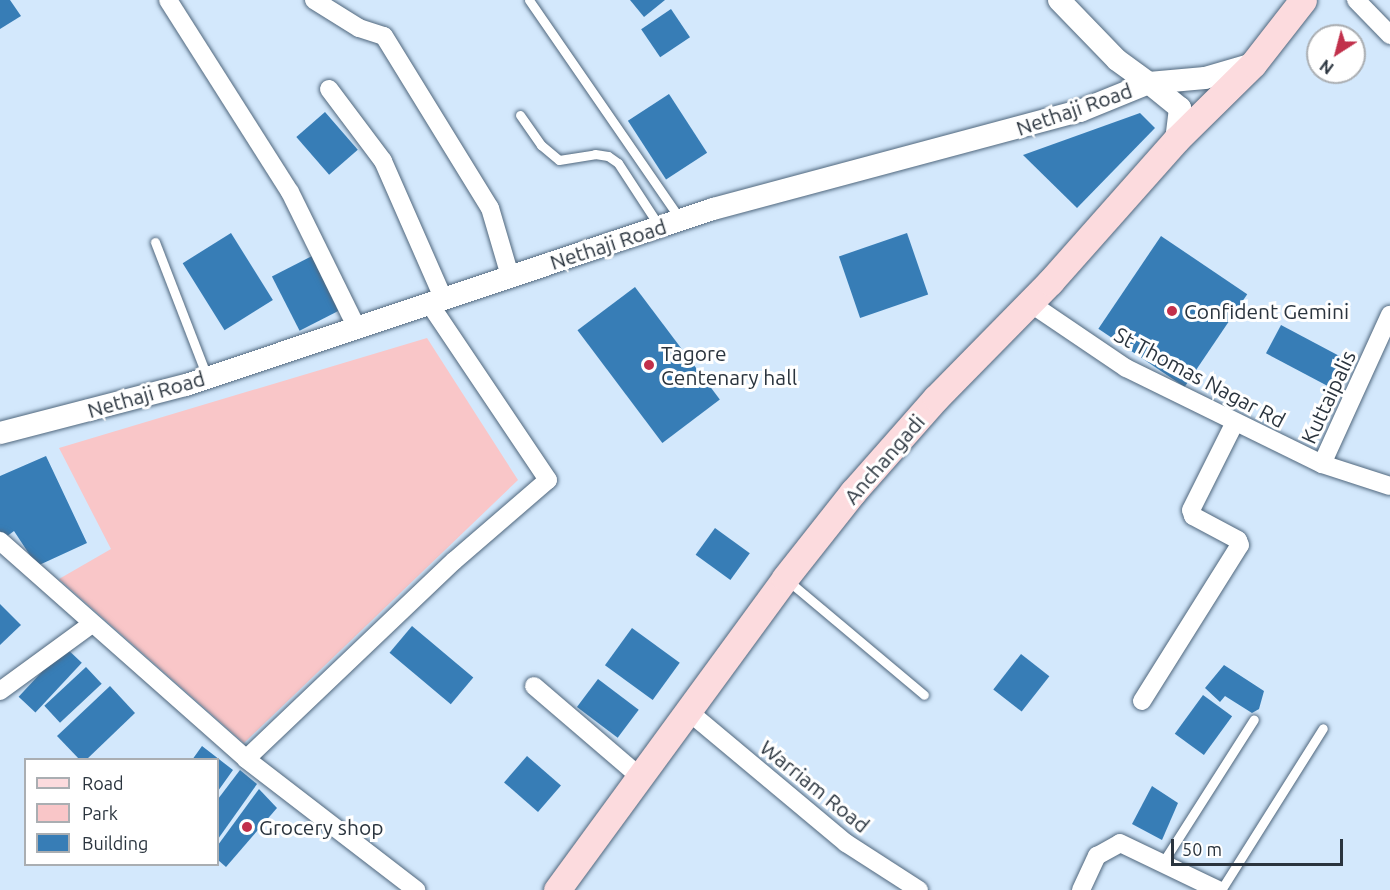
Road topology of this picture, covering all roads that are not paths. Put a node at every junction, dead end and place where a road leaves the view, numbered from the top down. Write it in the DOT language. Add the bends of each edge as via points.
graph roads {
  1 [pos="168,0"];
  2 [pos="314,0"];
  3 [pos="529,0"];
  4 [pos="1059,0"];
  5 [pos="1303,0"];
  6 [pos="1356,0"];
  7 [pos="1390,35"];
  8 [pos="1253,64"];
  9 [pos="1149,83"];
  10 [pos="329,89"];
  11 [pos="520,115"];
  12 [pos="1176,140"];
  13 [pos="681,220"];
  14 [pos="659,227"];
  15 [pos="155,242"];
  16 [pos="510,276"];
  17 [pos="436,301"];
  18 [pos="1030,303"];
  19 [pos="1390,315"];
  20 [pos="356,326"];
  21 [pos="207,378"];
  22 [pos="1235,422"];
  23 [pos="0,434"];
  24 [pos="1322,464"];
  25 [pos="1390,486"];
  26 [pos="0,540"];
  27 [pos="785,579"];
  28 [pos="92,624"];
  29 [pos="534,686"];
  30 [pos="0,691"];
  31 [pos="924,695"];
  32 [pos="1142,701"];
  33 [pos="688,711"];
  34 [pos="1254,719"];
  35 [pos="1323,728"];
  36 [pos="246,759"];
  37 [pos="639,776"];
  38 [pos="1163,862"];
  39 [pos="416,890"];
  40 [pos="557,890"];
  41 [pos="919,890"];
  42 [pos="1081,890"];
  43 [pos="1220,890"];
  1 -- 20 [label="street" via="290,192"];
  2 -- 16 [label="street" via="359,28 384,36 490,208"];
  3 -- 13 [label="lane"];
  4 -- 9 [label="street" via="1117,60"];
  5 -- 8 [label="main road, Anchangadi"];
  6 -- 7 [label="street"];
  8 -- 9 [label="street" via="1205,78"];
  8 -- 12 [label="main road, Anchangadi"];
  9 -- 12 [label="street, Nethaji Road" via="1180,108"];
  9 -- 13 [label="street, Nethaji Road" via="1080,111"];
  10 -- 17 [label="street" via="383,161"];
  11 -- 14 [label="lane" via="541,145 560,160 595,154 618,163"];
  12 -- 18 [label="main road, Anchangadi"];
  13 -- 14 [label="street, Nethaji Road"];
  14 -- 16 [label="street, Nethaji Road"];
  15 -- 21 [label="lane"];
  16 -- 17 [label="street, Nethaji Road"];
  17 -- 20 [label="street, Nethaji Road"];
  17 -- 36 [label="street" via="548,480 454,561"];
  18 -- 22 [label="street, St Thomas Nagar Rd" via="1126,368"];
  18 -- 27 [label="main road, Anchangadi" via="936,398 853,492"];
  19 -- 24 [label="street, Kuttaipalis"];
  20 -- 21 [label="street, Nethaji Road"];
  21 -- 23 [label="street, Nethaji Road"];
  22 -- 24 [label="street, St Thomas Nagar Rd"];
  22 -- 32 [label="street" via="1191,510 1193,516 1239,540 1240,545"];
  24 -- 25 [label="street, St Thomas Nagar Rd"];
  26 -- 28 [label="street"];
  27 -- 31 [label="lane"];
  27 -- 33 [label="main road, Anchangadi"];
  28 -- 30 [label="street"];
  28 -- 36 [label="street"];
  29 -- 37 [label="street"];
  33 -- 37 [label="main road, Anchangadi"];
  33 -- 41 [label="street, Warriam Road" via="846,843"];
  34 -- 38 [label="lane"];
  35 -- 43 [label="lane"];
  36 -- 39 [label="street"];
  37 -- 40 [label="main road, Anchangadi"];
  38 -- 42 [label="street" via="1120,843 1107,847 1097,856"];
  38 -- 43 [label="street"];
}
